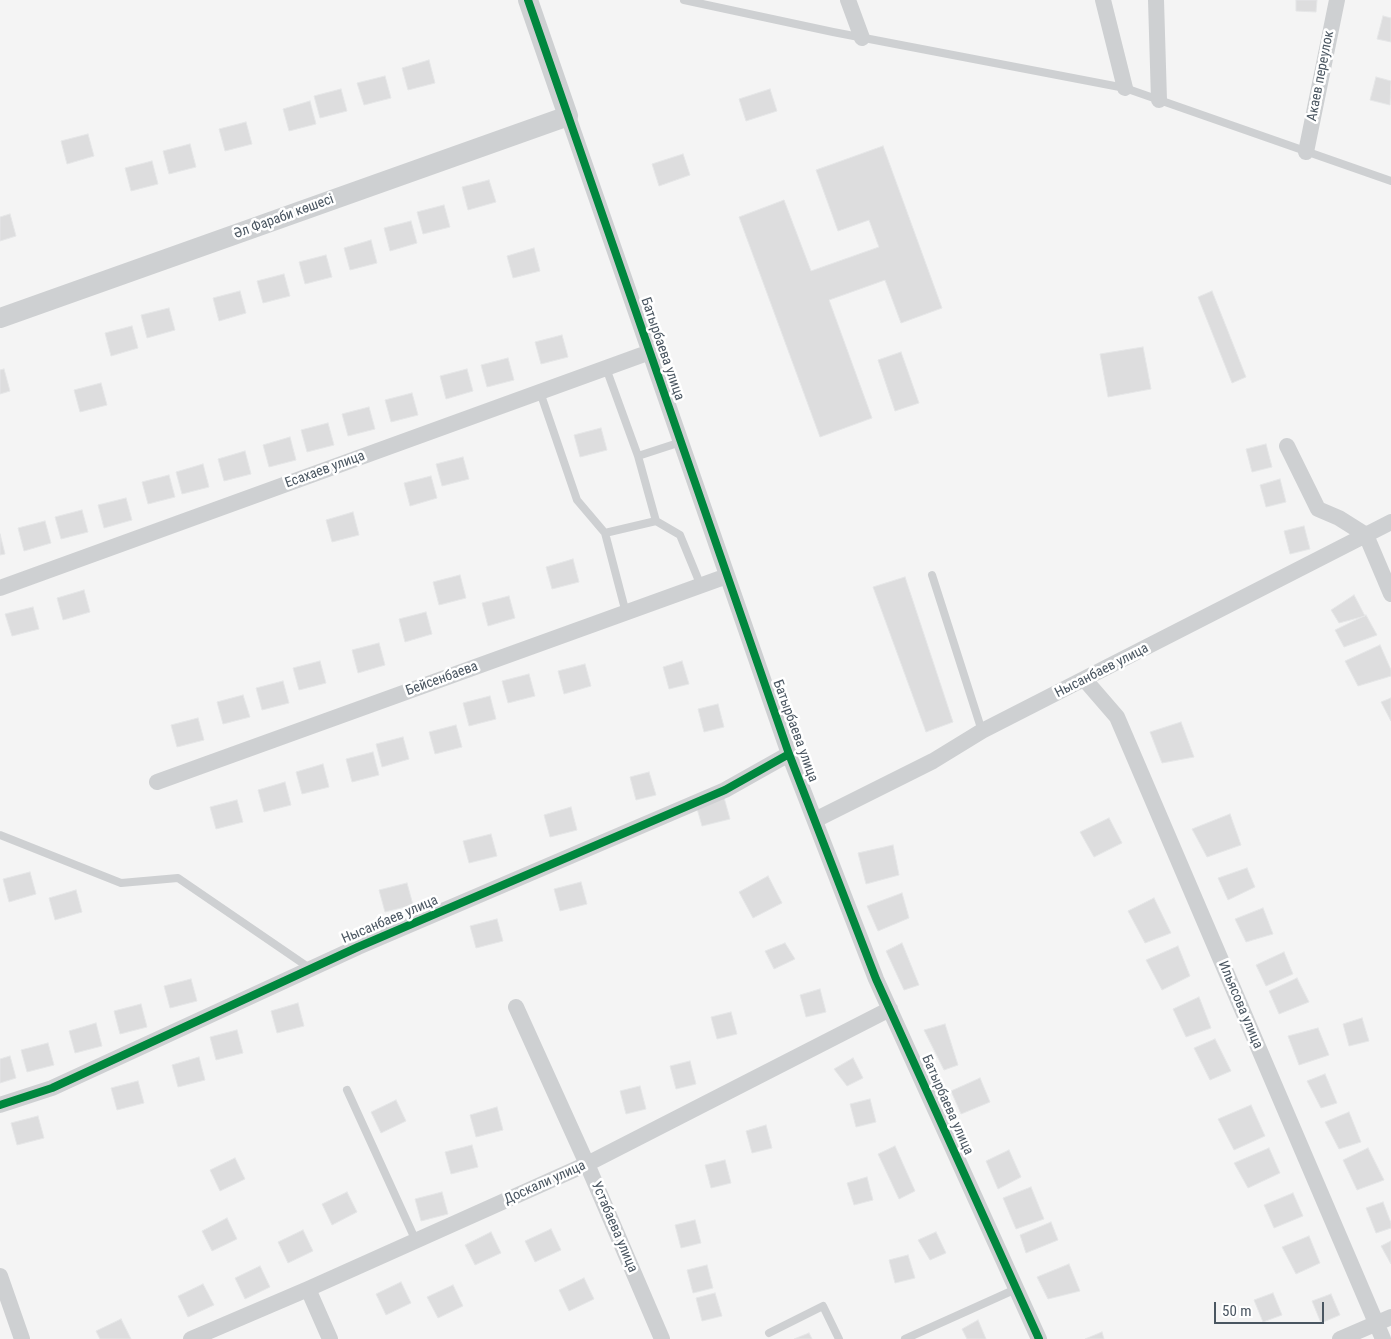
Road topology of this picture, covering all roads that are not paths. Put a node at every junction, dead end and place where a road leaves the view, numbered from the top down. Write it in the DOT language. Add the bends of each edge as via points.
graph roads {
  1 [pos="528,0"];
  2 [pos="684,0"];
  3 [pos="848,0"];
  4 [pos="1103,0"];
  5 [pos="1156,0"];
  6 [pos="1337,0"];
  7 [pos="862,38"];
  8 [pos="1125,88"];
  9 [pos="1159,100"];
  10 [pos="568,116"];
  11 [pos="1306,152"];
  12 [pos="1391,181"];
  13 [pos="0,318"];
  14 [pos="650,352"];
  15 [pos="606,368"];
  16 [pos="540,392"];
  17 [pos="681,442"];
  18 [pos="1287,446"];
  19 [pos="638,456"];
  20 [pos="656,521"];
  21 [pos="1391,522"];
  22 [pos="605,533"];
  23 [pos="1366,535"];
  24 [pos="728,576"];
  25 [pos="932,576"];
  26 [pos="701,586"];
  27 [pos="0,588"];
  28 [pos="1391,594"];
  29 [pos="626,613"];
  30 [pos="1085,680"];
  31 [pos="982,731"];
  32 [pos="789,754"];
  33 [pos="157,782"];
  34 [pos="814,820"];
  35 [pos="0,835"];
  36 [pos="311,968"];
  37 [pos="516,1006"];
  38 [pos="890,1009"];
  39 [pos="347,1090"];
  40 [pos="0,1105"];
  41 [pos="588,1164"];
  42 [pos="416,1241"];
  43 [pos="0,1276"];
  44 [pos="308,1289"];
  45 [pos="1016,1290"];
  46 [pos="1391,1316"];
  47 [pos="1376,1323"];
  48 [pos="768,1333"];
  49 [pos="22,1339"];
  50 [pos="191,1339"];
  51 [pos="330,1339"];
  52 [pos="662,1339"];
  53 [pos="839,1339"];
  54 [pos="905,1339"];
  55 [pos="1038,1339"];
  56 [pos="1340,1339"];
  57 [pos="1383,1339"];
  1 -- 10 [label="street"];
  2 -- 7 [label="lane"];
  3 -- 7 [label="street"];
  4 -- 8 [label="street"];
  5 -- 9 [label="street"];
  6 -- 11 [label="street, Акаев переулок"];
  7 -- 8 [label="lane"];
  8 -- 9 [label="lane"];
  9 -- 11 [label="lane"];
  10 -- 13 [label="street, Әл Фараби көшесі"];
  10 -- 14 [label="street, Батырбаева улица"];
  11 -- 12 [label="lane"];
  14 -- 15 [label="street, Есахаев улица"];
  14 -- 17 [label="street, Батырбаева улица"];
  15 -- 16 [label="street, Есахаев улица"];
  15 -- 19 [label="lane"];
  16 -- 22 [label="lane" via="576,500"];
  16 -- 27 [label="street, Есахаев улица"];
  17 -- 19 [label="lane"];
  17 -- 24 [label="street, Батырбаева улица"];
  18 -- 23 [label="street" via="1318,509"];
  19 -- 20 [label="lane"];
  20 -- 22 [label="lane"];
  20 -- 26 [label="lane" via="680,535"];
  21 -- 23 [label="street, Нысанбаев улица"];
  22 -- 29 [label="lane"];
  23 -- 28 [label="street"];
  23 -- 30 [label="street, Нысанбаев улица"];
  24 -- 26 [label="street, Бейсенбаева"];
  24 -- 32 [label="street, Батырбаева улица"];
  25 -- 31 [label="lane"];
  26 -- 29 [label="street, Бейсенбаева"];
  29 -- 33 [label="street, Бейсенбаева"];
  30 -- 31 [label="street, Нысанбаев улица"];
  30 -- 47 [label="street, Ильясова улица" via="1117,717"];
  31 -- 34 [label="street, Нысанбаев улица" via="933,761"];
  32 -- 34 [label="street, Батырбаева улица"];
  32 -- 36 [label="street, Нысанбаев улица" via="724,790"];
  34 -- 38 [label="street, Батырбаева улица"];
  35 -- 36 [label="lane" via="121,883 178,878"];
  36 -- 40 [label="street, Нысанбаев улица" via="52,1088"];
  37 -- 41 [label="street, Устабаева улица"];
  38 -- 41 [label="street, Доскали улица"];
  38 -- 45 [label="street, Батырбаева улица"];
  39 -- 42 [label="lane"];
  41 -- 42 [label="street, Доскали улица"];
  41 -- 52 [label="street, Устабаева улица"];
  42 -- 44 [label="street, Доскали улица"];
  43 -- 49 [label="street"];
  44 -- 50 [label="street, Доскали улица"];
  44 -- 51 [label="street"];
  45 -- 54 [label="lane"];
  45 -- 55 [label="street, Батырбаева улица"];
  46 -- 47 [label="street"];
  47 -- 56 [label="street"];
  47 -- 57 [label="street, Ильясова улица"];
  48 -- 53 [label="lane" via="824,1306"];
}
